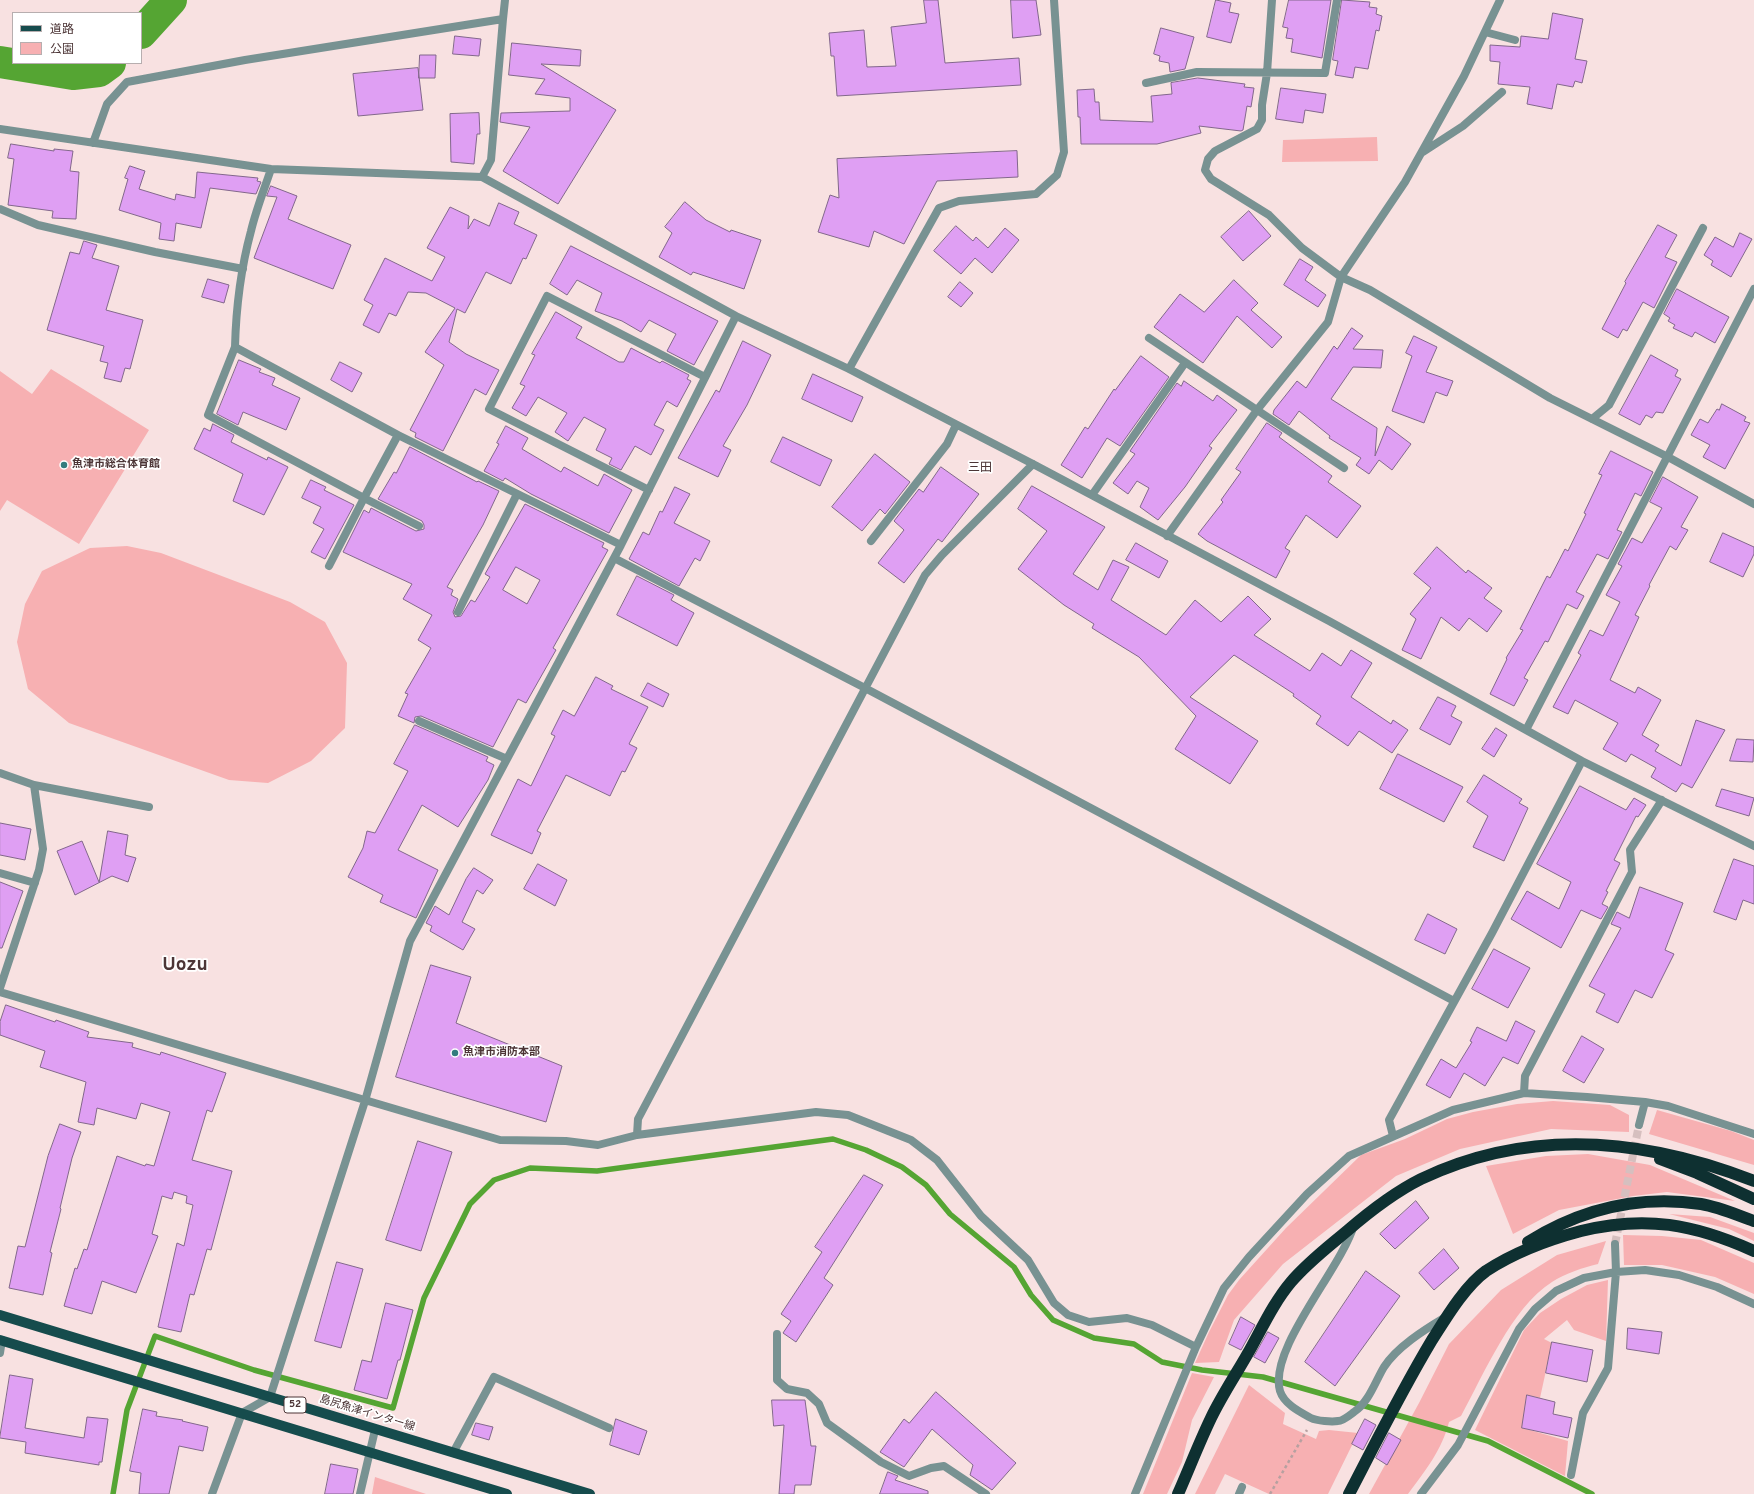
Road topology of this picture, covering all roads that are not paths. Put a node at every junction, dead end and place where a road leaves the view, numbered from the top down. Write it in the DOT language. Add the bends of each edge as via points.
graph roads {
  1 [pos="505,0"];
  2 [pos="1054,0"];
  3 [pos="1272,0"];
  4 [pos="1337,0"];
  5 [pos="1500,0"];
  6 [pos="503,19"];
  7 [pos="1485,32"];
  8 [pos="1515,40"];
  9 [pos="1267,73"];
  10 [pos="1146,83"];
  11 [pos="1502,92"];
  12 [pos="0,129"];
  13 [pos="93,143"];
  14 [pos="1422,152"];
  15 [pos="271,169"];
  16 [pos="482,177"];
  17 [pos="0,208"];
  18 [pos="1703,228"];
  19 [pos="243,269"];
  20 [pos="1341,277"];
  21 [pos="1754,289"];
  22 [pos="736,316"];
  23 [pos="1149,338"];
  24 [pos="235,347"];
  25 [pos="1185,363"];
  26 [pos="849,369"];
  27 [pos="705,377"];
  28 [pos="1257,410"];
  29 [pos="1592,419"];
  30 [pos="956,425"];
  31 [pos="398,435"];
  32 [pos="1668,457"];
  33 [pos="1033,464"];
  34 [pos="1344,468"];
  35 [pos="649,490"];
  36 [pos="517,494"];
  37 [pos="1092,496"];
  38 [pos="364,498"];
  39 [pos="1754,504"];
  40 [pos="419,526"];
  41 [pos="1167,536"];
  42 [pos="871,541"];
  43 [pos="621,545"];
  44 [pos="614,558"];
  45 [pos="329,566"];
  46 [pos="458,612"];
  47 [pos="865,688"];
  48 [pos="419,721"];
  49 [pos="1526,730"];
  50 [pos="507,759"];
  51 [pos="1582,760"];
  52 [pos="0,773"];
  53 [pos="34,785"];
  54 [pos="1662,800"];
  55 [pos="149,807"];
  56 [pos="1754,846"];
  57 [pos="0,873"];
  58 [pos="34,883"];
  59 [pos="0,988"];
  60 [pos="0,992"];
  61 [pos="1454,1001"];
  62 [pos="1524,1093"];
  63 [pos="365,1101"];
  64 [pos="1645,1102"];
  65 [pos="1639,1125"];
  66 [pos="1754,1134"];
  67 [pos="637,1135"];
  68 [pos="1393,1136"];
  69 [pos="1607,1145"];
  70 [pos="1754,1181"];
  71 [pos="1754,1199"];
  72 [pos="1754,1221"];
  73 [pos="1354,1224"];
  74 [pos="1615,1244"];
  75 [pos="1754,1251"];
  76 [pos="1485,1272"];
  77 [pos="1616,1272"];
  78 [pos="1754,1304"];
  79 [pos="0,1315"];
  80 [pos="1447,1316"];
  81 [pos="777,1334"];
  82 [pos="1,1340"];
  83 [pos="1196,1347"];
  84 [pos="0,1353"];
  85 [pos="270,1397"];
  86 [pos="242,1413"];
  87 [pos="609,1428"];
  88 [pos="375,1430"];
  89 [pos="369,1453"];
  90 [pos="453,1453"];
  91 [pos="1571,1475"];
  92 [pos="212,1494"];
  93 [pos="360,1494"];
  94 [pos="507,1494"];
  95 [pos="590,1494"];
  96 [pos="986,1494"];
  97 [pos="1135,1494"];
  98 [pos="1178,1494"];
  99 [pos="1348,1494"];
  100 [pos="1421,1494"];
  1 -- 6 [label="street"];
  2 -- 26 [label="street" via="1064,152 1057,175 1036,194 959,201 939,208"];
  3 -- 9 [label="street"];
  4 -- 9 [label="street" via="1326,73"];
  5 -- 7 [label="street"];
  6 -- 13 [label="street" via="245,60 127,82 107,104"];
  6 -- 16 [label="street" via="491,160"];
  7 -- 8 [label="street"];
  7 -- 14 [label="street"];
  9 -- 10 [label="street" via="1197,72"];
  9 -- 20 [label="street" via="1262,120 1258,129 1215,151 1208,159 1205,170 1211,179 1269,215 1302,248"];
  11 -- 14 [label="street" via="1463,126"];
  12 -- 13 [label="street"];
  13 -- 15 [label="street"];
  14 -- 20 [label="street" via="1405,182"];
  15 -- 16 [label="street"];
  15 -- 19 [label="street" via="251,230"];
  16 -- 22 [label="street"];
  17 -- 19 [label="street" via="38,225"];
  18 -- 29 [label="street" via="1609,405"];
  19 -- 24 [label="street"];
  20 -- 28 [label="street" via="1328,322"];
  20 -- 29 [label="street" via="1370,290 1550,398"];
  21 -- 32 [label="street"];
  22 -- 26 [label="street"];
  22 -- 27 [label="street"];
  23 -- 25 [label="street"];
  24 -- 31 [label="street"];
  24 -- 38 [label="street" via="208,415"];
  25 -- 28 [label="street"];
  25 -- 37 [label="street"];
  26 -- 30 [label="street"];
  27 -- 35 [label="street"];
  27 -- 35 [label="street" via="548,296 489,409"];
  28 -- 34 [label="street"];
  28 -- 41 [label="street"];
  29 -- 32 [label="street"];
  30 -- 33 [label="street"];
  30 -- 42 [label="street" via="947,444"];
  31 -- 36 [label="street"];
  31 -- 38 [label="street"];
  32 -- 39 [label="street"];
  32 -- 49 [label="street"];
  33 -- 37 [label="street"];
  33 -- 47 [label="street" via="925,575"];
  35 -- 43 [label="street"];
  36 -- 43 [label="street"];
  36 -- 46 [label="street"];
  37 -- 41 [label="street"];
  38 -- 40 [label="street"];
  38 -- 45 [label="street"];
  41 -- 49 [label="street" via="1329,621"];
  43 -- 44 [label="street"];
  44 -- 47 [label="street"];
  44 -- 50 [label="street"];
  47 -- 61 [label="street"];
  47 -- 67 [label="street" via="638,1119"];
  48 -- 50 [label="street"];
  49 -- 51 [label="street"];
  50 -- 63 [label="street" via="410,941"];
  51 -- 54 [label="street"];
  51 -- 61 [label="street"];
  52 -- 53 [label="street"];
  53 -- 55 [label="street"];
  53 -- 58 [label="street" via="43,849"];
  54 -- 56 [label="street"];
  54 -- 62 [label="street" via="1630,850 1632,872 1525,1076"];
  57 -- 58 [label="street"];
  58 -- 59 [label="street"];
  60 -- 63 [label="street"];
  61 -- 68 [label="street" via="1389,1120"];
  62 -- 64 [label="street"];
  62 -- 68 [label="street" via="1452,1110"];
  63 -- 67 [label="street" via="500,1140 566,1141 598,1145"];
  63 -- 85 [label="street"];
  64 -- 65 [label="street"];
  64 -- 66 [label="street" via="1668,1106"];
  67 -- 83 [label="street" via="816,1112 848,1115 911,1140 937,1160 981,1216 1028,1260 1054,1303 1068,1315 1089,1322 1128,1318 1152,1325"];
  68 -- 83 [label="street" via="1349,1156 1302,1200 1224,1288"];
  69 -- 70 [label="highway" via="1698,1161"];
  69 -- 71 [label="highway" via="1672,1163"];
  69 -- 73 [label="highway" via="1542,1145 1480,1156 1420,1179"];
  72 -- 76 [label="highway" via="1703,1204 1673,1201 1619,1205 1564,1222 1509,1254"];
  73 -- 80 [label="street" via="1339,1260 1287,1346 1279,1369 1280,1391 1292,1407 1313,1419 1339,1422 1356,1411 1370,1393 1384,1366 1414,1336"];
  73 -- 98 [label="highway" via="1310,1262 1276,1302 1211,1418"];
  74 -- 77 [label="street"];
  75 -- 76 [label="highway" via="1701,1230 1648,1223 1616,1224 1561,1236 1536,1245"];
  76 -- 80 [label="highway"];
  77 -- 78 [label="street" via="1645,1270 1679,1275 1717,1287"];
  77 -- 91 [label="street" via="1608,1368 1583,1413"];
  77 -- 100 [label="street" via="1584,1278 1556,1291 1535,1309 1519,1329 1458,1445"];
  79 -- 85 [label="main road, 島尻魚津インター線 / 52"];
  80 -- 99 [label="highway" via="1414,1370"];
  81 -- 96 [label="street" via="778,1380 787,1389 807,1393 819,1404 827,1424 881,1462 909,1476 944,1466"];
  82 -- 84 [label="street"];
  82 -- 86 [label="main road, 52"];
  83 -- 97 [label="street"];
  85 -- 86 [label="street"];
  85 -- 88 [label="main road, 島尻魚津インター線 / 52"];
  86 -- 89 [label="main road, 52"];
  86 -- 92 [label="street"];
  87 -- 90 [label="street" via="494,1377"];
  88 -- 89 [label="street"];
  88 -- 90 [label="main road, 島尻魚津インター線 / 52"];
  89 -- 93 [label="street"];
  89 -- 94 [label="main road, 52"];
  90 -- 95 [label="main road, 島尻魚津インター線 / 52"];
}
